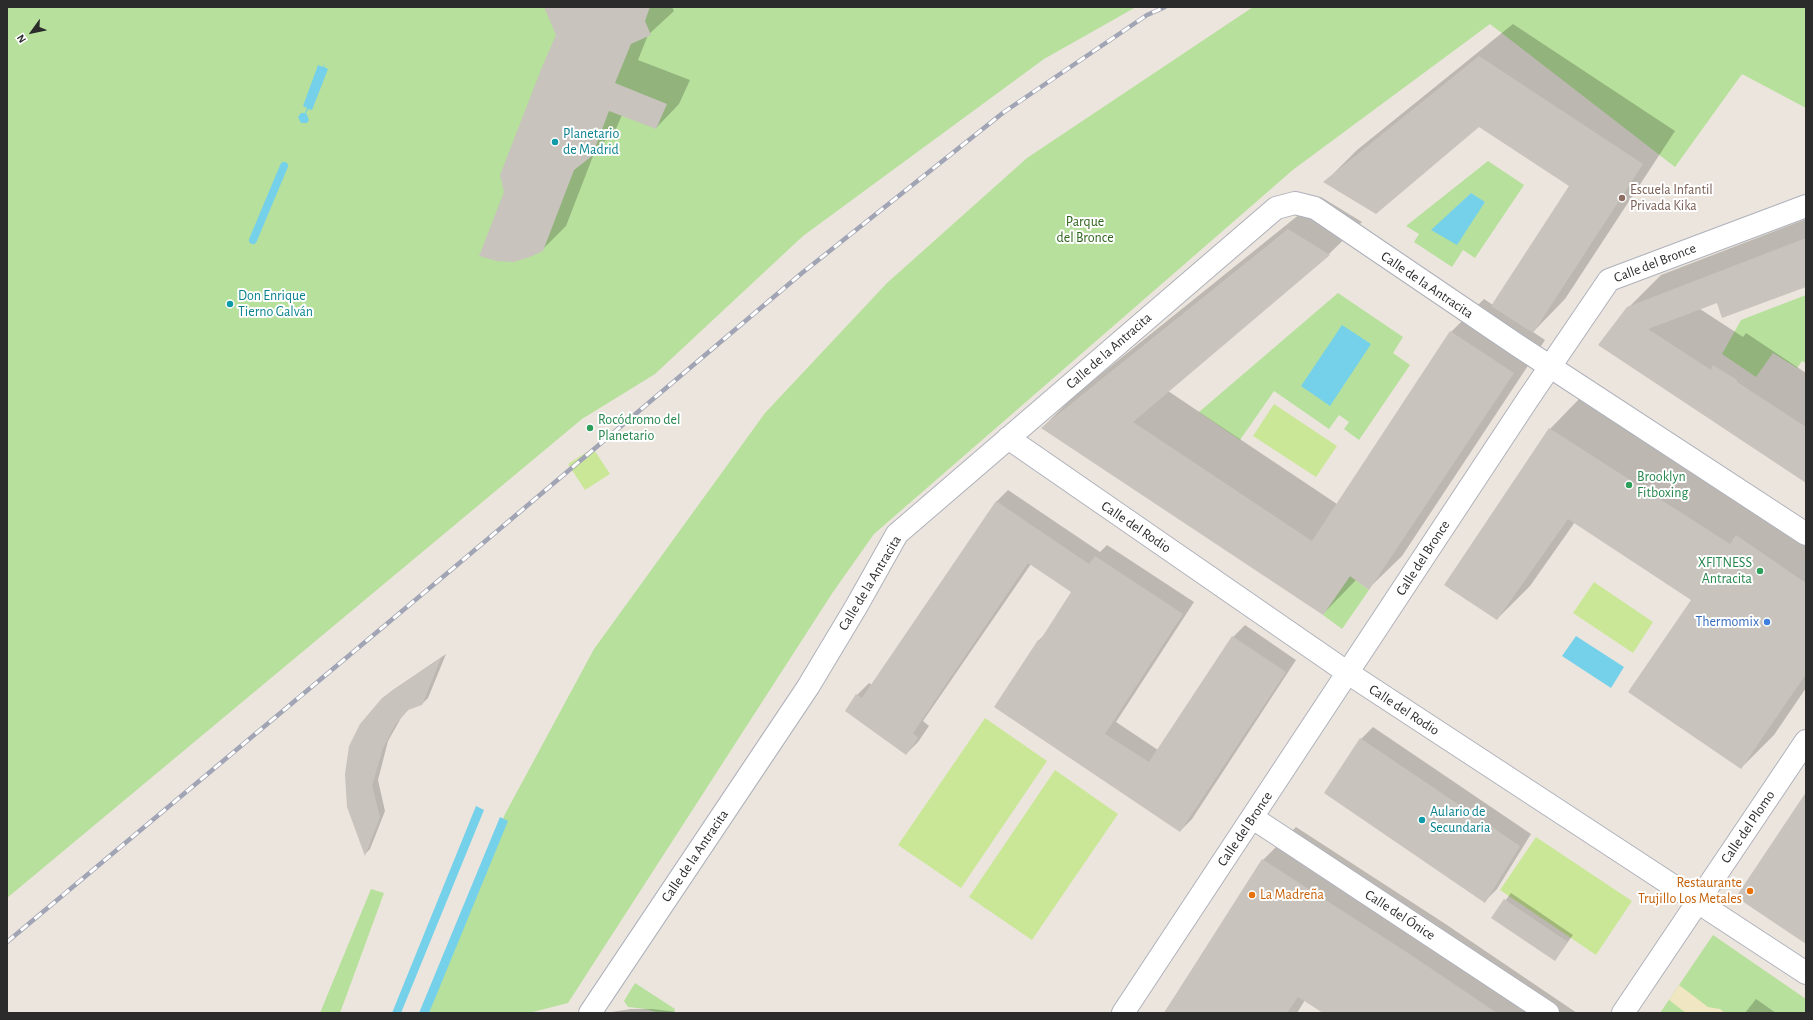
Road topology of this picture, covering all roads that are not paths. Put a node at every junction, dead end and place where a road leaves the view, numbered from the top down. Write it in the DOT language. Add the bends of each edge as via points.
graph roads {
  1 [pos="1806,206"];
  2 [pos="1550,366"];
  3 [pos="1008,438"];
  4 [pos="1806,534"];
  5 [pos="1348,673"];
  6 [pos="1806,740"];
  7 [pos="1253,818"];
  8 [pos="1696,902"];
  9 [pos="1806,973"];
  10 [pos="590,1013"];
  11 [pos="1123,1013"];
  12 [pos="1548,1013"];
  13 [pos="1623,1013"];
  1 -- 2 [label="street, Calle del Bronce" via="1609,280"];
  2 -- 3 [label="street, Calle de la Antracita" via="1315,208 1295,203 1276,208"];
  2 -- 4 [label="street, Calle de la Antracita"];
  2 -- 5 [label="street, Calle del Bronce"];
  3 -- 5 [label="street, Calle del Rodio"];
  3 -- 10 [label="street, Calle de la Antracita" via="897,534 808,687"];
  5 -- 7 [label="street, Calle del Bronce"];
  5 -- 8 [label="street, Calle del Rodio"];
  6 -- 8 [label="street, Calle del Plomo"];
  7 -- 11 [label="street, Calle del Bronce"];
  7 -- 12 [label="street, Calle del Ónice"];
  8 -- 9 [label="street, Calle del Rodio"];
  8 -- 13 [label="street, Calle del Plomo"];
}
